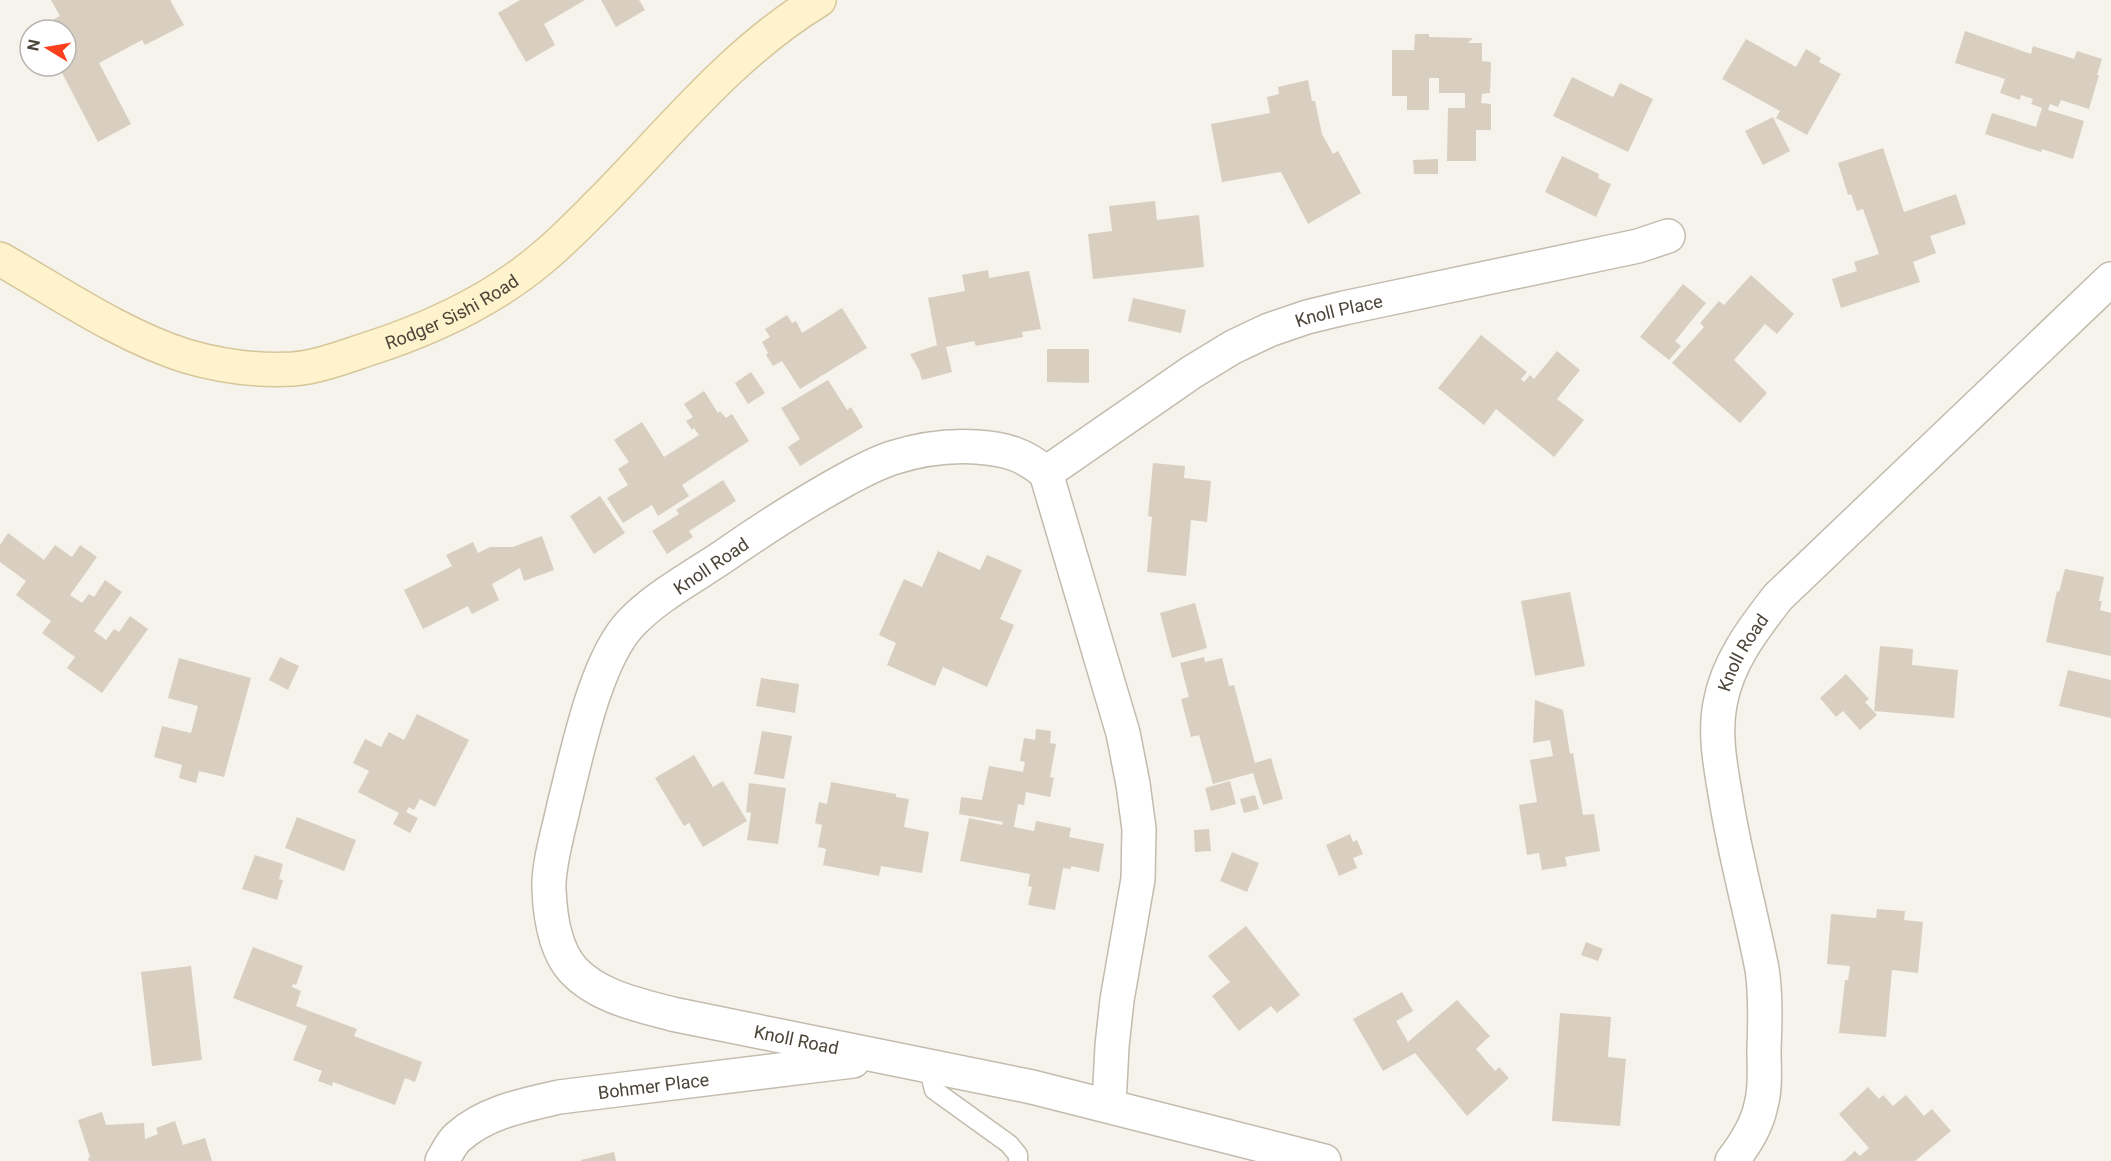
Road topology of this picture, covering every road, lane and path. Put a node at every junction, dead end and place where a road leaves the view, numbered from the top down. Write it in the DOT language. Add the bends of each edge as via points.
graph roads {
  1 [pos="819,0"];
  2 [pos="1668,237"];
  3 [pos="0,259"];
  4 [pos="2111,279"];
  5 [pos="1046,473"];
  6 [pos="885,1057"];
  7 [pos="928,1066"];
  8 [pos="1108,1105"];
  9 [pos="442,1161"];
  10 [pos="1018,1161"];
  11 [pos="1324,1161"];
  12 [pos="1732,1161"];
  1 -- 3 [label="main road, Rodger Sishi Road" via="755,46 713,83 600,203 541,259 500,289 451,317 336,360 294,369 263,369 187,356 123,328"];
  2 -- 5 [label="street, Knoll Place" via="1344,308 1269,330 1192,372"];
  4 -- 12 [label="street, Knoll Road" via="1778,597 1734,661 1720,704 1717,730 1734,850 1762,971 1764,1051 1761,1105 1749,1138"];
  5 -- 6 [label="street, Knoll Road" via="1016,453 952,445 890,458 822,493 652,605 630,624 597,683 574,764 549,887 561,951 573,970 596,988 628,1002"];
  5 -- 8 [label="street" via="1123,733 1139,829 1138,879 1117,1000"];
  6 -- 7 [label="street, Knoll Road"];
  6 -- 9 [label="street, Bohmer Place" via="559,1097 515,1107 480,1121 456,1138"];
  7 -- 8 [label="street, Knoll Road"];
  7 -- 10 [label="lane" via="934,1090 1009,1144"];
  8 -- 11 [label="street, Knoll Road"];
}
